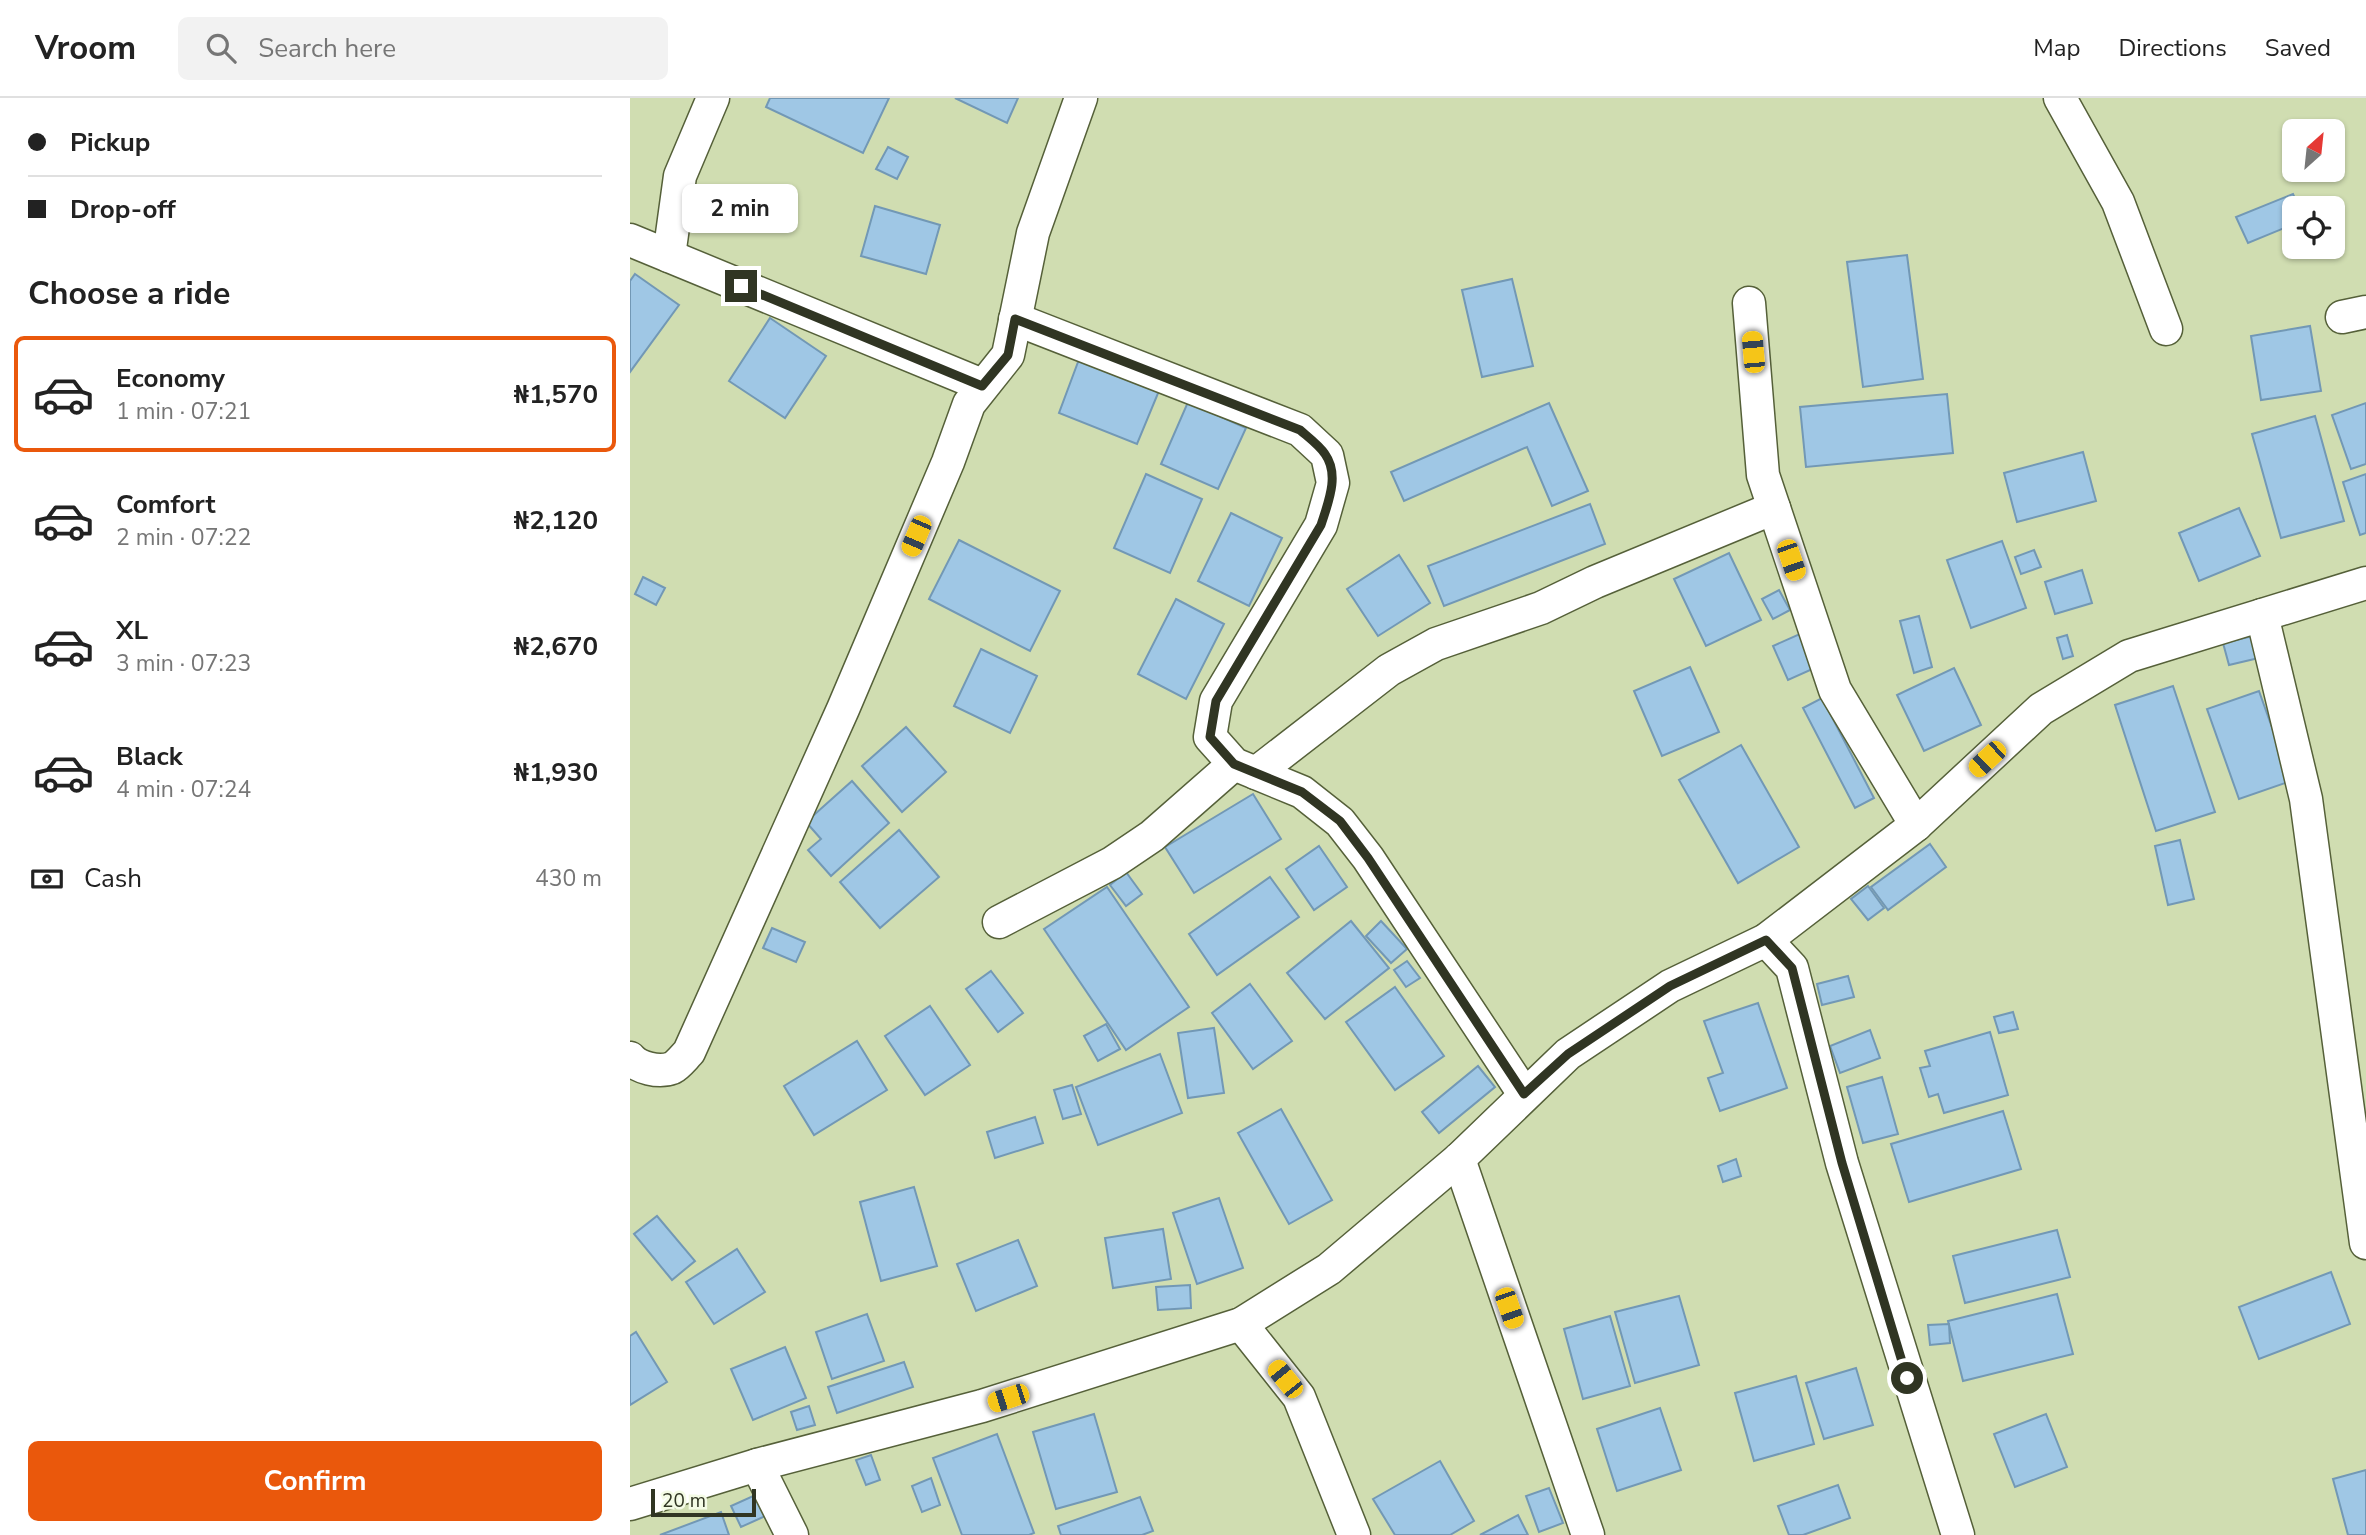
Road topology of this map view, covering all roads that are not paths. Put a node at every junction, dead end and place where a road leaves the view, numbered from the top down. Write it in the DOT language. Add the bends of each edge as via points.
graph roads {
  1 [pos="713,98"];
  2 [pos="1081,98"];
  3 [pos="2060,98"];
  4 [pos="630,240"];
  5 [pos="669,256"];
  6 [pos="1748,303"];
  7 [pos="1015,319"];
  8 [pos="2166,329"];
  9 [pos="982,386"];
  10 [pos="1774,508"];
  11 [pos="2366,583"];
  12 [pos="2262,615"];
  13 [pos="1245,768"];
  14 [pos="1916,825"];
  15 [pos="999,922"];
  16 [pos="1766,940"];
  17 [pos="630,1058"];
  18 [pos="1524,1094"];
  19 [pos="1459,1159"];
  20 [pos="2366,1243"];
  21 [pos="1241,1324"];
  22 [pos="757,1465"];
  23 [pos="630,1504"];
  24 [pos="792,1535"];
  25 [pos="1354,1535"];
  26 [pos="1588,1535"];
  27 [pos="1958,1535"];
  1 -- 5 [label="street" via="680,176"];
  2 -- 7 [label="street" via="1033,233"];
  3 -- 8 [label="street" via="2118,202"];
  4 -- 5 [label="street"];
  5 -- 9 [label="street"];
  6 -- 10 [label="street" via="1763,475"];
  7 -- 9 [label="street" via="1008,355"];
  7 -- 13 [label="street" via="1300,430 1326,455 1333,483 1321,525 1216,701 1210,737"];
  9 -- 17 [label="street" via="970,404 843,709 689,1052 672,1068 636,1065"];
  10 -- 13 [label="street" via="1541,608 1436,644"];
  10 -- 14 [label="street" via="1835,690"];
  11 -- 12 [label="street"];
  12 -- 14 [label="street" via="2129,656 2041,709"];
  12 -- 20 [label="street" via="2306,799"];
  13 -- 15 [label="street" via="1122,857"];
  13 -- 18 [label="street" via="1302,792 1340,821"];
  14 -- 16 [label="street"];
  16 -- 18 [label="street" via="1670,986 1568,1054"];
  16 -- 27 [label="street" via="1792,968 1842,1163"];
  18 -- 19 [label="street"];
  19 -- 21 [label="street" via="1329,1269"];
  19 -- 26 [label="street"];
  21 -- 22 [label="street" via="982,1406"];
  21 -- 25 [label="street" via="1299,1397"];
  22 -- 23 [label="street"];
  22 -- 24 [label="street"];
}
